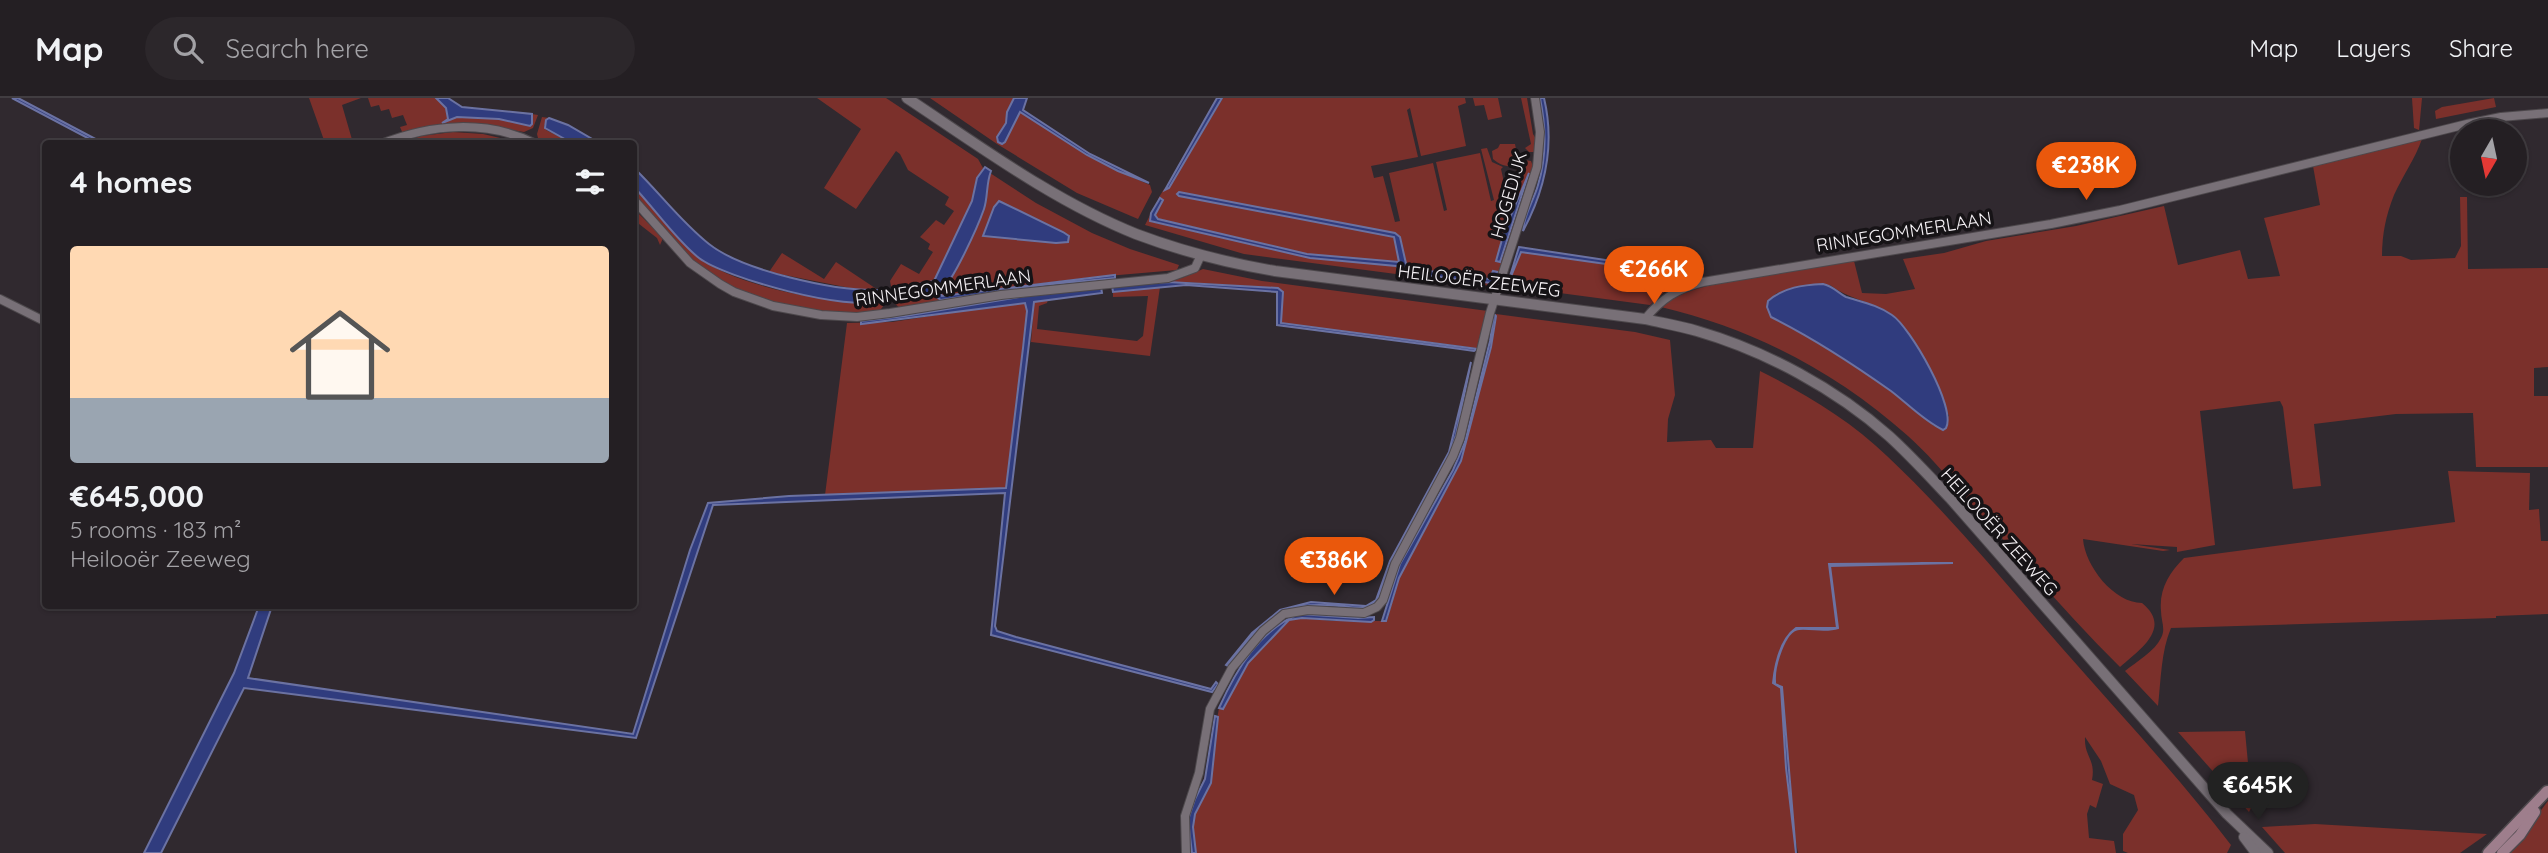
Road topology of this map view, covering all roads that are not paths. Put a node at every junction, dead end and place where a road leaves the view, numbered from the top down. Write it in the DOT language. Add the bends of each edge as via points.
graph roads {
  1 [pos="908,98"];
  2 [pos="1535,98"];
  3 [pos="2548,113"];
  4 [pos="396,140"];
  5 [pos="526,140"];
  6 [pos="637,203"];
  7 [pos="1200,255"];
  8 [pos="1495,298"];
  9 [pos="0,299"];
  10 [pos="42,320"];
  11 [pos="1645,320"];
  12 [pos="2548,791"];
  13 [pos="2227,814"];
  14 [pos="1186,853"];
  15 [pos="2256,853"];
  16 [pos="2268,853"];
  17 [pos="2488,853"];
  18 [pos="2502,853"];
  1 -- 7 [label="street, HEILOOËR ZEEWEG" via="1060,197 1136,233"];
  2 -- 8 [label="street, HOGEDIJK" via="1540,132 1537,167"];
  3 -- 11 [label="street, RINNEGOMMERLAAN" via="2467,124 2074,219 1703,282 1672,293"];
  4 -- 5 [label="street" via="433,130 473,127 499,129"];
  6 -- 7 [label="street, RINNEGOMMERLAAN" via="690,263 720,284 773,306 821,315 879,315 1001,295 1168,278 1195,268"];
  7 -- 8 [label="street, HEILOOËR ZEEWEG" via="1275,271"];
  8 -- 11 [label="street, HEILOOËR ZEEWEG"];
  8 -- 14 [label="street, HOGEDIJK" via="1457,448 1395,564 1380,604 1364,613 1308,610 1284,614 1253,642 1227,676 1210,709 1199,774 1186,811"];
  9 -- 10 [label="street"];
  11 -- 13 [label="street, HEILOOËR ZEEWEG" via="1696,330 1781,366 1836,396 1889,436 1950,498"];
  12 -- 17 [label="main road"];
  12 -- 18 [label="main road" via="2520,835"];
  13 -- 15 [label="street, HEILOOËR ZEEWEG"];
  13 -- 16 [label="street, HEILOOËR ZEEWEG"];
}
